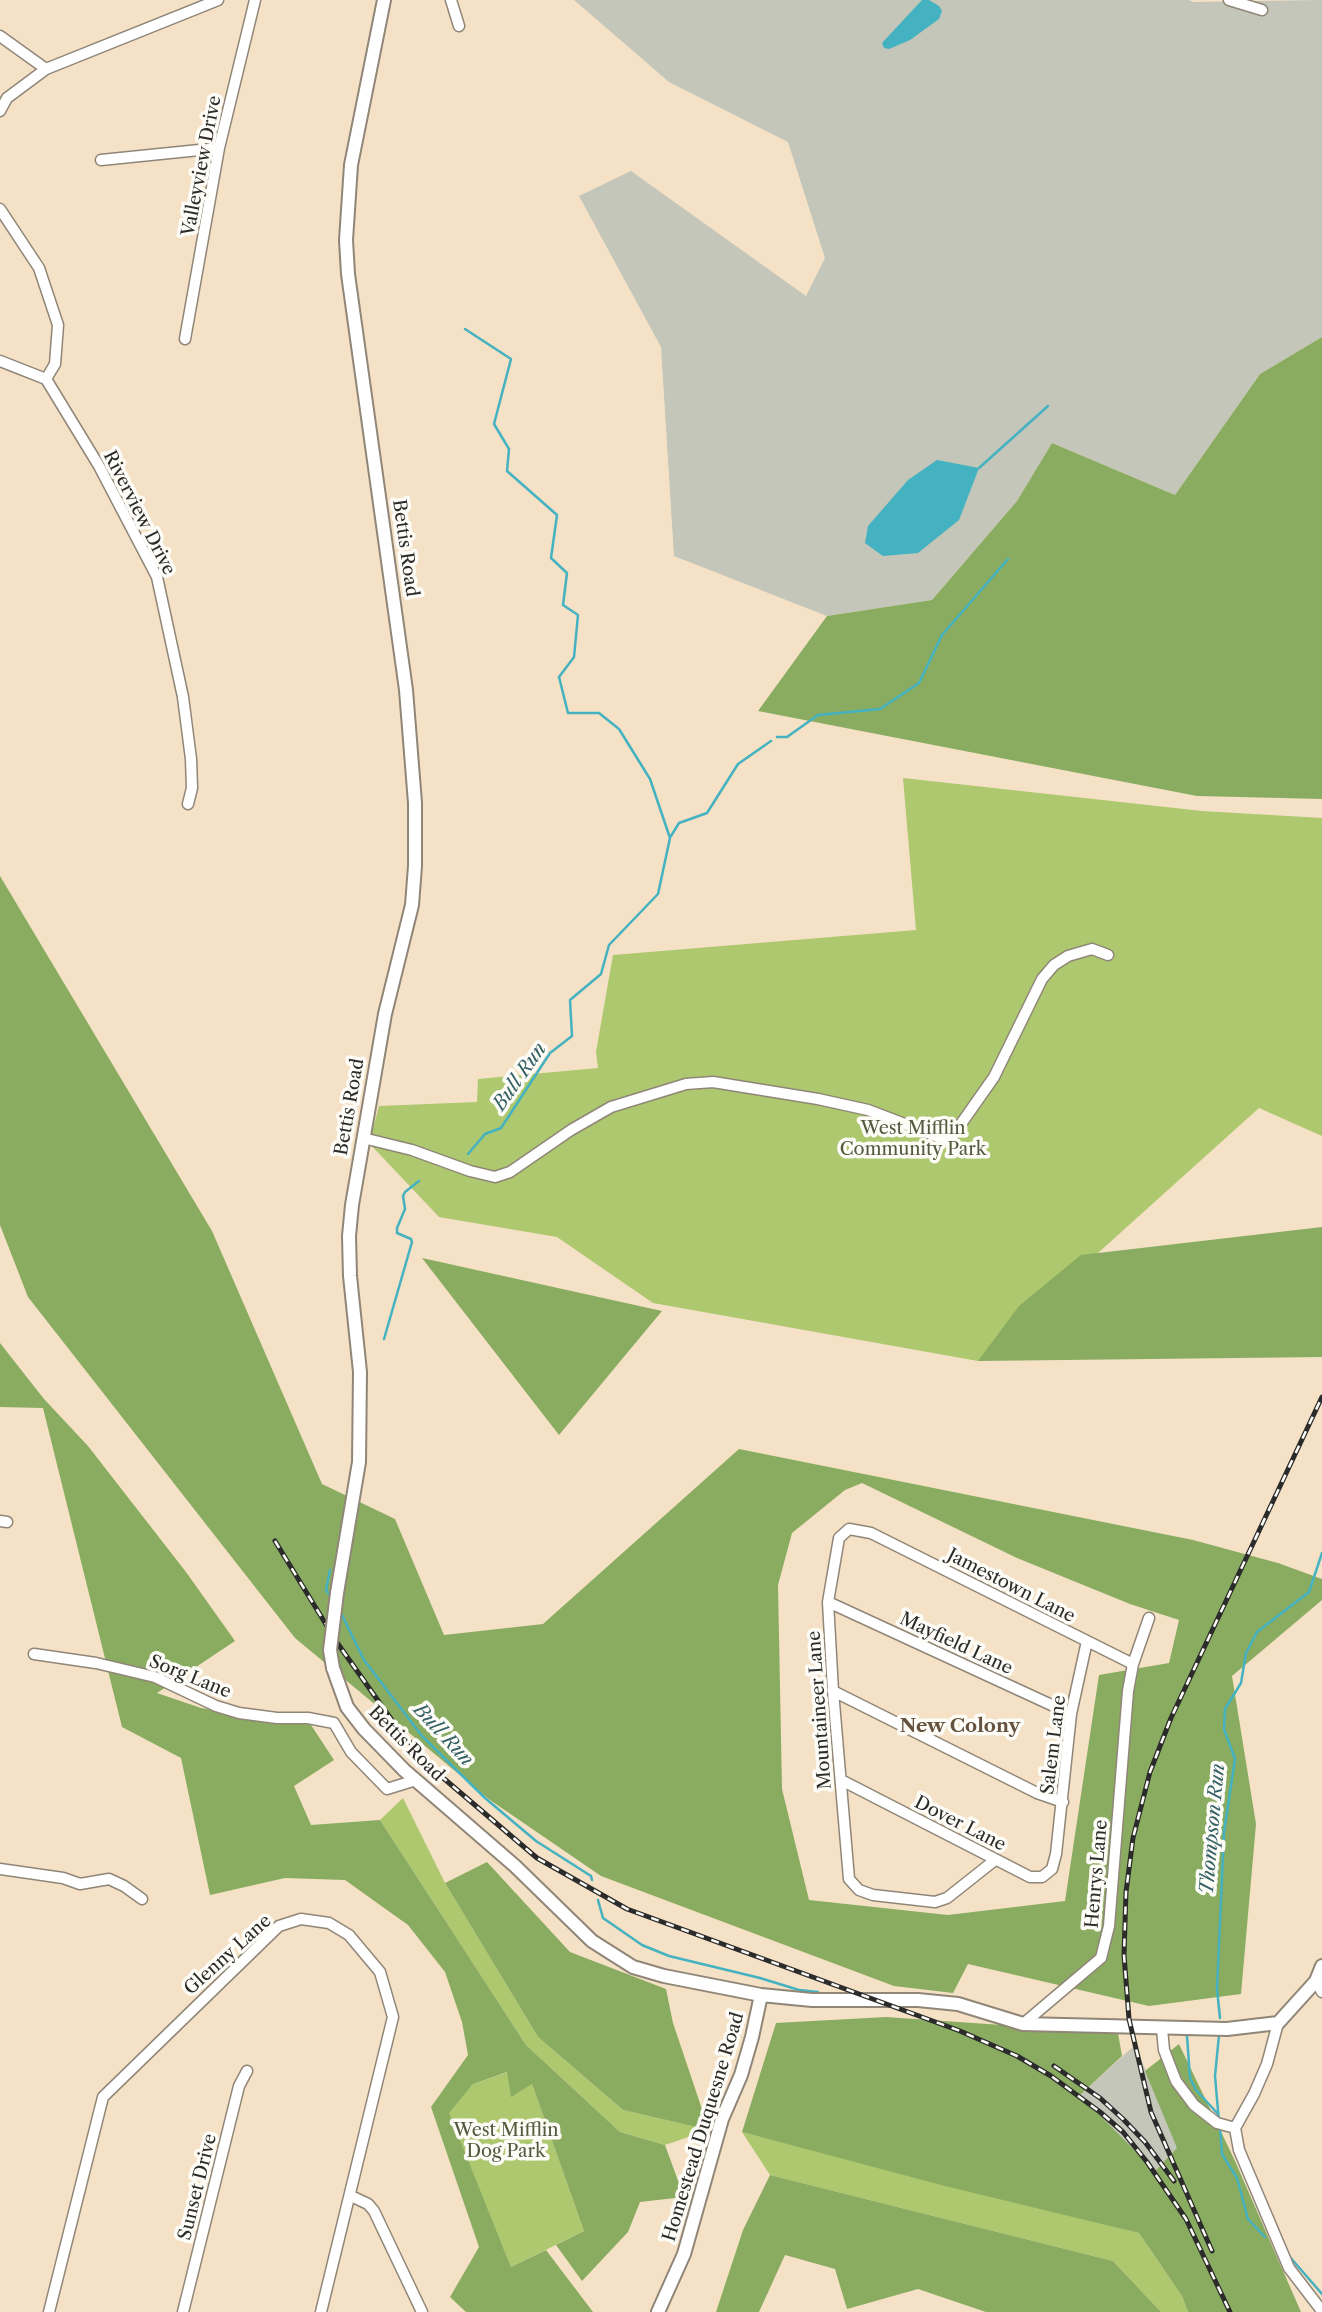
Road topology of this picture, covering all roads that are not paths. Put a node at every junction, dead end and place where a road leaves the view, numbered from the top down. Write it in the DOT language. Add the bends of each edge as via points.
graph roads {
  1 [pos="218,0"];
  2 [pos="255,0"];
  3 [pos="384,0"];
  4 [pos="451,0"];
  5 [pos="1229,0"];
  6 [pos="1262,10"];
  7 [pos="459,26"];
  8 [pos="0,36"];
  9 [pos="46,69"];
  10 [pos="0,111"];
  11 [pos="219,148"];
  12 [pos="101,160"];
  13 [pos="0,209"];
  14 [pos="185,339"];
  15 [pos="0,361"];
  16 [pos="46,379"];
  17 [pos="188,804"];
  18 [pos="1108,955"];
  19 [pos="363,1138"];
  20 [pos="849,1529"];
  21 [pos="828,1602"];
  22 [pos="1149,1618"];
  23 [pos="1087,1641"];
  24 [pos="34,1654"];
  25 [pos="1133,1664"];
  26 [pos="833,1691"];
  27 [pos="1071,1714"];
  28 [pos="416,1780"];
  29 [pos="841,1780"];
  30 [pos="1063,1802"];
  31 [pos="1056,1854"];
  32 [pos="995,1860"];
  33 [pos="0,1869"];
  34 [pos="142,1899"];
  35 [pos="1322,1966"];
  36 [pos="1319,1986"];
  37 [pos="761,1995"];
  38 [pos="1278,2023"];
  39 [pos="1023,2024"];
  40 [pos="1162,2029"];
  41 [pos="247,2071"];
  42 [pos="1235,2128"];
  43 [pos="351,2196"];
  44 [pos="1322,2311"];
  45 [pos="49,2312"];
  46 [pos="183,2312"];
  47 [pos="321,2312"];
  48 [pos="422,2312"];
  49 [pos="658,2312"];
  1 -- 9 [label="street"];
  2 -- 11 [label="street, Valleyview Drive"];
  3 -- 19 [label="street, Bettis Road" via="351,165 346,240 406,690 415,866 412,905 385,1014"];
  4 -- 7 [label="street"];
  5 -- 6 [label="street"];
  8 -- 9 [label="street"];
  9 -- 10 [label="street" via="7,98"];
  11 -- 12 [label="street"];
  11 -- 14 [label="street, Valleyview Drive"];
  13 -- 16 [label="street" via="39,268 58,325 55,364"];
  15 -- 16 [label="street"];
  16 -- 17 [label="street, Riverview Drive" via="99,466 157,577 186,722 192,788"];
  18 -- 19 [label="street" via="1093,949 1068,956 1042,979 994,1077 949,1141 868,1110 713,1082 686,1084 611,1107 495,1177"];
  19 -- 28 [label="street, Bettis Road, bridge" via="349,1236 360,1372 359,1462 330,1650 347,1707"];
  20 -- 21 [label="street, Mountaineer Lane" via="839,1538"];
  20 -- 23 [label="street, Jamestown Lane" via="872,1533"];
  21 -- 26 [label="street, Mountaineer Lane"];
  21 -- 27 [label="street, Mayfield Lane"];
  22 -- 25 [label="street"];
  23 -- 25 [label="street, Jamestown Lane"];
  23 -- 27 [label="street, Salem Lane"];
  24 -- 28 [label="street, Sorg Lane" via="155,1677 239,1713 334,1723 351,1752 387,1789"];
  25 -- 39 [label="street, Henrys Lane" via="1109,1926 1101,1958"];
  26 -- 29 [label="street, Mountaineer Lane"];
  26 -- 30 [label="street"];
  27 -- 30 [label="street, Salem Lane"];
  28 -- 37 [label="street, Bettis Road" via="608,1953 633,1968"];
  29 -- 32 [label="street, Dover Lane"];
  29 -- 32 [label="street, Mountaineer Lane" via="849,1879 859,1890 935,1902 947,1898"];
  30 -- 31 [label="street, Salem Lane"];
  31 -- 32 [label="street, Dover Lane" via="1052,1869 1042,1877 1030,1877"];
  33 -- 34 [label="street" via="80,1884 109,1879"];
  35 -- 36 [label="street"];
  36 -- 38 [label="street"];
  37 -- 39 [label="street, Homestead Duquesne Road" via="958,2004"];
  37 -- 49 [label="street, Homestead Duquesne Road" via="745,2062 722,2119 684,2254"];
  38 -- 40 [label="street, Homestead Duquesne Road"];
  38 -- 42 [label="street" via="1267,2064"];
  39 -- 40 [label="street, Homestead Duquesne Road"];
  40 -- 42 [label="street" via="1164,2050 1176,2081 1194,2105 1220,2124"];
  41 -- 46 [label="street, Sunset Drive" via="239,2086"];
  42 -- 44 [label="street" via="1239,2150 1289,2269"];
  43 -- 45 [label="street, Glenny Lane" via="393,2017 380,1972 349,1935 329,1923 301,1919 279,1926 103,2097"];
  43 -- 47 [label="street, Glenny Lane"];
  43 -- 48 [label="street" via="374,2211"];
}
